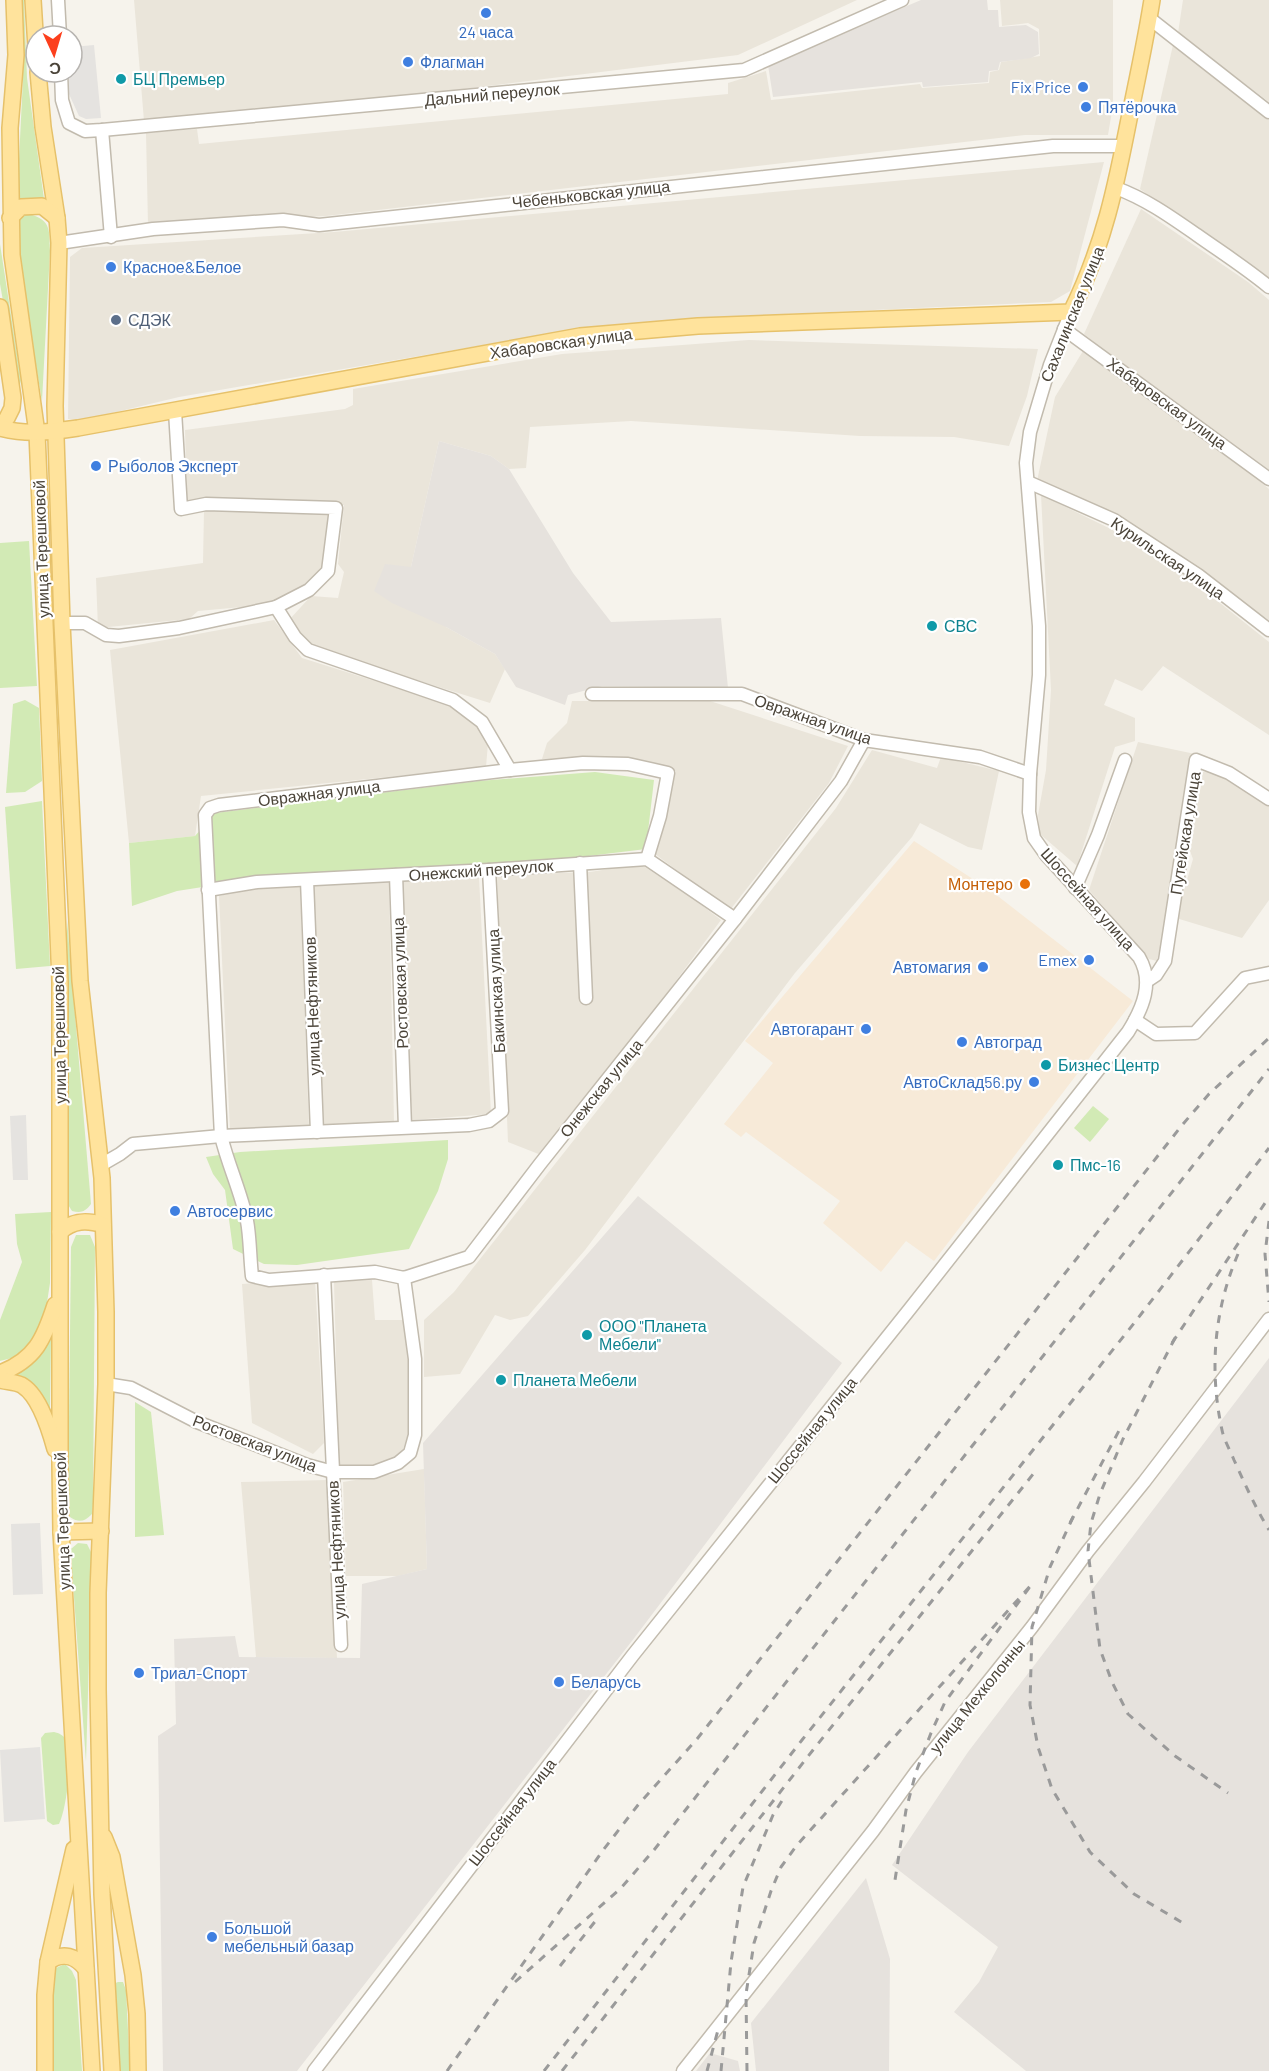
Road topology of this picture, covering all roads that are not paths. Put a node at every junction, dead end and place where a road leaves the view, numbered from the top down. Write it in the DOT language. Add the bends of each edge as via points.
graph roads {
  1 [pos="14,0"];
  2 [pos="33,0"];
  3 [pos="58,0"];
  4 [pos="902,0"];
  5 [pos="1152,0"];
  6 [pos="1149,18"];
  7 [pos="34,24"];
  8 [pos="59,24"];
  9 [pos="39,84"];
  10 [pos="61,84"];
  11 [pos="1269,112"];
  12 [pos="10,128"];
  13 [pos="102,130"];
  14 [pos="1124,146"];
  15 [pos="0,155"];
  16 [pos="1116,188"];
  17 [pos="10,218"];
  18 [pos="57,218"];
  19 [pos="111,237"];
  20 [pos="59,243"];
  21 [pos="1269,287"];
  22 [pos="0,307"];
  23 [pos="1071,312"];
  24 [pos="1064,329"];
  25 [pos="176,411"];
  26 [pos="2,421"];
  27 [pos="56,431"];
  28 [pos="37,433"];
  29 [pos="1269,479"];
  30 [pos="1028,482"];
  31 [pos="276,608"];
  32 [pos="62,623"];
  33 [pos="1269,630"];
  34 [pos="592,694"];
  35 [pos="864,740"];
  36 [pos="1125,760"];
  37 [pos="510,770"];
  38 [pos="1030,774"];
  39 [pos="1269,799"];
  40 [pos="647,858"];
  41 [pos="580,862"];
  42 [pos="489,870"];
  43 [pos="396,875"];
  44 [pos="307,880"];
  45 [pos="1076,888"];
  46 [pos="208,890"];
  47 [pos="735,919"];
  48 [pos="1269,973"];
  49 [pos="1147,981"];
  50 [pos="586,998"];
  51 [pos="1135,1020"];
  52 [pos="405,1127"];
  53 [pos="317,1132"];
  54 [pos="221,1136"];
  55 [pos="100,1165"];
  56 [pos="103,1225"];
  57 [pos="60,1232"];
  58 [pos="324,1275"];
  59 [pos="252,1276"];
  60 [pos="404,1278"];
  61 [pos="59,1294"];
  62 [pos="1269,1319"];
  63 [pos="0,1373"];
  64 [pos="0,1380"];
  65 [pos="106,1384"];
  66 [pos="60,1464"];
  67 [pos="333,1472"];
  68 [pos="61,1532"];
  69 [pos="101,1532"];
  70 [pos="341,1645"];
  71 [pos="100,1796"];
  72 [pos="76,1797"];
  73 [pos="101,1827"];
  74 [pos="78,1829"];
  75 [pos="48,1962"];
  76 [pos="86,1969"];
  77 [pos="106,1972"];
  78 [pos="133,1976"];
  79 [pos="45,2071"];
  80 [pos="92,2071"];
  81 [pos="112,2071"];
  82 [pos="138,2071"];
  83 [pos="314,2071"];
  84 [pos="683,2071"];
  1 -- 12 [label="main road, улица Терешковой" via="16,55"];
  2 -- 7 [label="main road"];
  3 -- 8 [label="street"];
  4 -- 13 [label="street, Дальний переулок" via="744,70"];
  5 -- 6 [label="main road, Сахалинская улица"];
  6 -- 11 [label="street"];
  6 -- 14 [label="main road, Сахалинская улица"];
  9 -- 18 [label="main road, улица Терешковой"];
  10 -- 13 [label="street, Дальний переулок" via="69,123 85,131"];
  12 -- 15 [label="main road"];
  12 -- 17 [label="main road, улица Терешковой"];
  13 -- 19 [label="street"];
  14 -- 16 [label="main road, Сахалинская улица"];
  14 -- 19 [label="street, Чебеньковская улица" via="1053,146 319,225 283,220 153,229"];
  16 -- 21 [label="street" via="1159,208"];
  16 -- 23 [label="main road, Сахалинская улица" via="1088,279"];
  17 -- 18 [label="main road" via="21,207 42,207"];
  17 -- 28 [label="main road, улица Терешковой"];
  18 -- 20 [label="main road, улица Терешковой"];
  19 -- 20 [label="street, Чебеньковская улица"];
  20 -- 27 [label="main road, улица Терешковой"];
  22 -- 26 [label="main road" via="13,398 12,408"];
  23 -- 24 [label="street, Сахалинская улица"];
  23 -- 25 [label="main road, Хабаровская улица" via="698,326 580,336"];
  24 -- 29 [label="street, Хабаровская улица"];
  24 -- 30 [label="street, Сахалинская улица" via="1030,432"];
  25 -- 27 [label="main road, Хабаровская улица"];
  25 -- 31 [label="street" via="181,509 206,504 336,508 328,570 309,590"];
  26 -- 28 [label="main road" via="27,425"];
  27 -- 28 [label="main road, Хабаровская улица"];
  27 -- 32 [label="main road, улица Терешковой"];
  28 -- 57 [label="main road, улица Терешковой" via="60,982"];
  30 -- 33 [label="street, Курильская улица" via="1114,520 1197,575"];
  30 -- 38 [label="street, Сахалинская улица" via="1039,626"];
  31 -- 32 [label="street" via="119,636 106,635 85,623"];
  31 -- 37 [label="street" via="294,637 308,650 453,700 482,722"];
  32 -- 55 [label="main road, улица Терешковой" via="80,981"];
  34 -- 35 [label="street, Овражная улица" via="742,694"];
  35 -- 38 [label="street, Овражная улица" via="980,757"];
  35 -- 47 [label="street, Онежская улица" via="841,781"];
  36 -- 45 [label="street"];
  37 -- 40 [label="street, Овражная улица" via="583,763 628,764 668,773"];
  37 -- 46 [label="street, Овражная улица" via="210,808 205,815"];
  38 -- 45 [label="street, Шоссейная улица" via="1029,812 1034,838"];
  39 -- 49 [label="street, Путейская улица" via="1229,773 1196,760 1165,961"];
  40 -- 41 [label="street, Онежский переулок"];
  40 -- 47 [label="street"];
  41 -- 42 [label="street, Онежский переулок"];
  41 -- 50 [label="street"];
  42 -- 43 [label="street, Онежский переулок"];
  42 -- 52 [label="street, Бакинская улица" via="502,1111 489,1121 469,1125"];
  43 -- 44 [label="street, Онежский переулок"];
  43 -- 52 [label="street, Ростовская улица"];
  44 -- 46 [label="street, Онежский переулок" via="257,882"];
  44 -- 53 [label="street, улица Нефтяников"];
  45 -- 49 [label="street, Шоссейная улица" via="1139,957"];
  46 -- 54 [label="street, Овражная улица"];
  47 -- 60 [label="street, Онежская улица" via="469,1257"];
  48 -- 51 [label="street" via="1245,978 1195,1033 1156,1034"];
  49 -- 51 [label="street, Шоссейная улица"];
  51 -- 83 [label="street, Шоссейная улица" via="633,1655"];
  52 -- 53 [label="street"];
  53 -- 54 [label="street"];
  54 -- 55 [label="street" via="133,1144"];
  54 -- 59 [label="street, Овражная улица" via="248,1223"];
  55 -- 56 [label="main road, улица Терешковой"];
  56 -- 57 [label="main road" via="81,1221"];
  56 -- 65 [label="main road, улица Терешковой"];
  57 -- 61 [label="main road, улица Терешковой"];
  58 -- 59 [label="street, Онежская улица" via="269,1280"];
  58 -- 60 [label="street, Онежская улица" via="375,1272"];
  58 -- 67 [label="street, улица Нефтяников"];
  60 -- 67 [label="street, Ростовская улица" via="415,1359 415,1435 410,1453 398,1463 374,1472"];
  61 -- 63 [label="main road" via="46,1332 32,1352 18,1366"];
  61 -- 66 [label="main road, улица Терешковой"];
  62 -- 84 [label="street, улица Мехколонны"];
  64 -- 66 [label="main road" via="23,1386 38,1404"];
  65 -- 67 [label="street, Ростовская улица" via="131,1388 197,1422"];
  65 -- 69 [label="main road, улица Терешковой"];
  66 -- 68 [label="main road, улица Терешковой"];
  67 -- 70 [label="street, улица Нефтяников"];
  68 -- 69 [label="main road"];
  68 -- 72 [label="main road, улица Терешковой"];
  69 -- 71 [label="main road, улица Терешковой"];
  71 -- 72 [label="main road"];
  71 -- 73 [label="main road, улица Терешковой"];
  72 -- 74 [label="main road, улица Терешковой"];
  73 -- 77 [label="main road, улица Терешковой"];
  73 -- 78 [label="main road" via="112,1857"];
  74 -- 75 [label="main road"];
  74 -- 76 [label="main road, улица Терешковой"];
  75 -- 76 [label="main road" via="66,1956 80,1961"];
  75 -- 79 [label="main road"];
  76 -- 80 [label="main road, улица Терешковой"];
  77 -- 78 [label="main road" via="121,1966"];
  77 -- 81 [label="main road, улица Терешковой"];
  78 -- 82 [label="main road"];
}
